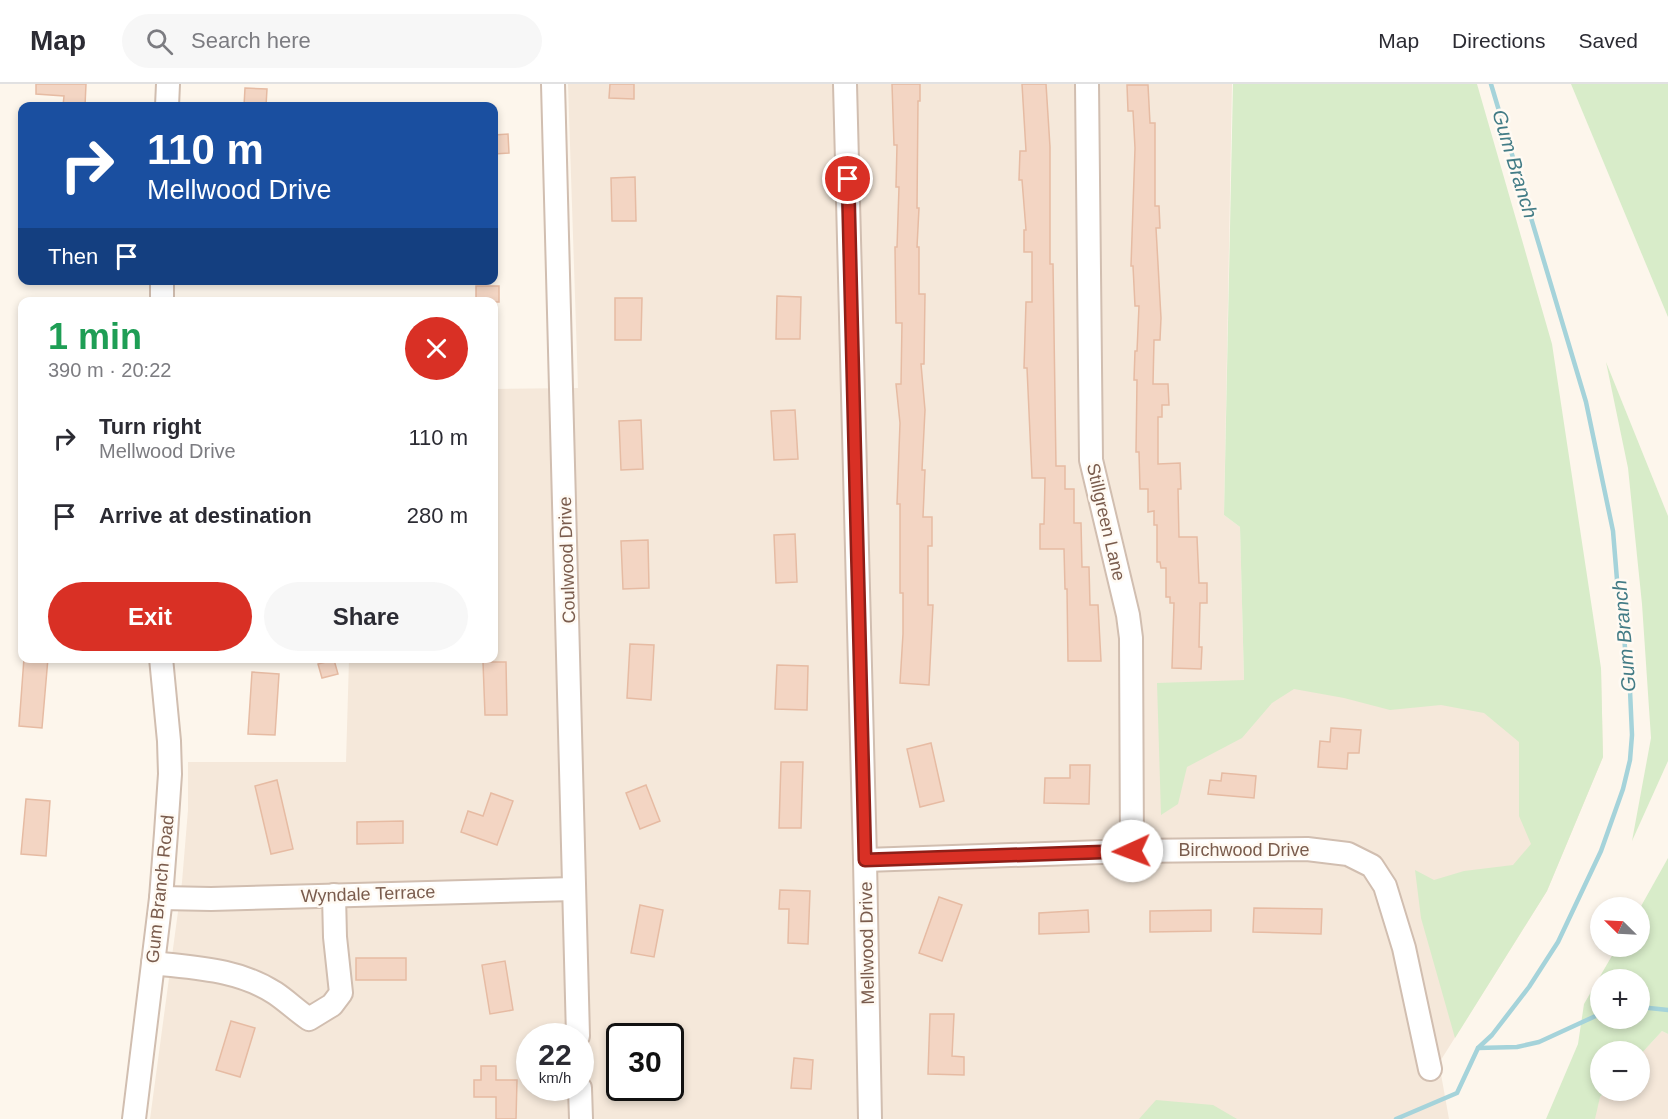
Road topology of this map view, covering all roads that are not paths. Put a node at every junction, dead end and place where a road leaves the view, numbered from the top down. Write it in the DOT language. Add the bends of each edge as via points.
graph roads {
  1 [pos="168,84"];
  2 [pos="554,84"];
  3 [pos="845,84"];
  4 [pos="1087,84"];
  5 [pos="167,102"];
  6 [pos="161,663"];
  7 [pos="1132,851"];
  8 [pos="865,860"];
  9 [pos="574,889"];
  10 [pos="334,895"];
  11 [pos="161,898"];
  12 [pos="153,963"];
  13 [pos="578,1023"];
  14 [pos="1430,1069"];
  15 [pos="580,1101"];
  16 [pos="134,1119"];
  17 [pos="580,1119"];
  18 [pos="870,1119"];
  1 -- 5 [label="street"];
  2 -- 9 [label="street, Coulwood Drive"];
  3 -- 8 [label="street, Mellwood Drive"];
  4 -- 7 [label="street, Stillgreen Lane" via="1090,460 1131,638"];
  6 -- 11 [label="street, Gum Branch Road" via="170,774"];
  7 -- 8 [label="street, Birchwood Drive"];
  7 -- 14 [label="street, Birchwood Drive" via="1333,851 1372,866 1385,886 1397,922"];
  8 -- 18 [label="street, Mellwood Drive"];
  9 -- 10 [label="street, Wyndale Terrace"];
  9 -- 13 [label="street, Coulwood Drive"];
  10 -- 11 [label="street, Wyndale Terrace"];
  10 -- 12 [label="street" via="341,993 332,1005 309,1019 275,993 245,978"];
  11 -- 12 [label="street, Gum Branch Road"];
  12 -- 16 [label="street, Gum Branch Road"];
  15 -- 17 [label="street"];
}
